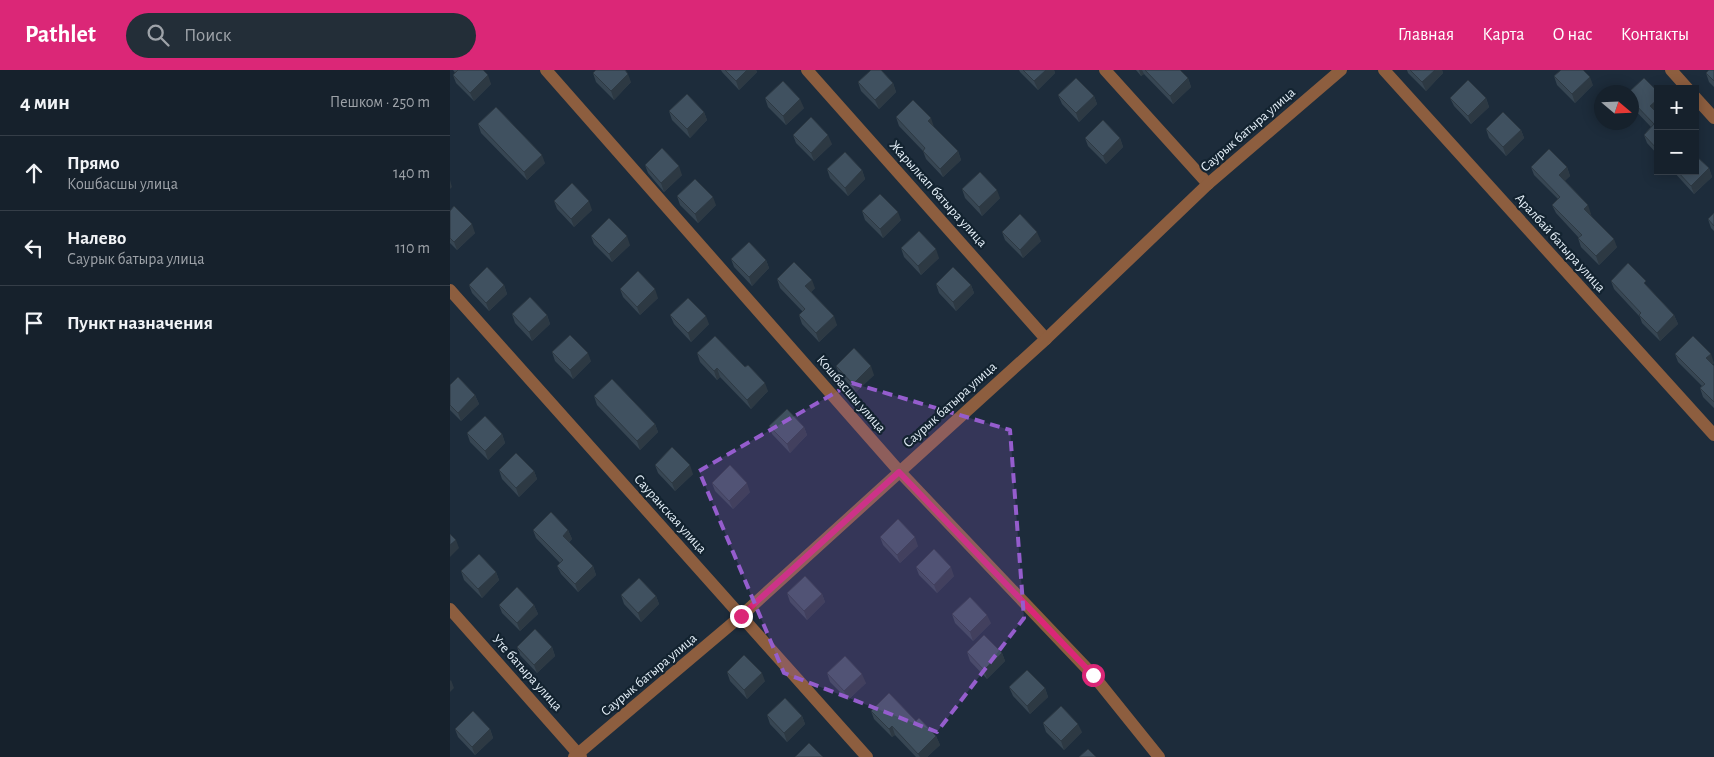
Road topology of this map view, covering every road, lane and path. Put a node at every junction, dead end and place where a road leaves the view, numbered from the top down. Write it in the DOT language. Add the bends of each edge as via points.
graph roads {
  1 [pos="546,70"];
  2 [pos="807,70"];
  3 [pos="1105,70"];
  4 [pos="1341,70"];
  5 [pos="1384,70"];
  6 [pos="1671,70"];
  7 [pos="1684,85"];
  8 [pos="1699,101"];
  9 [pos="1714,118"];
  10 [pos="1208,184"];
  11 [pos="450,290"];
  12 [pos="1046,338"];
  13 [pos="1714,435"];
  14 [pos="899,472"];
  15 [pos="450,609"];
  16 [pos="741,616"];
  17 [pos="578,756"];
  18 [pos="867,757"];
  19 [pos="1159,757"];
  1 -- 14 [label="street, Кошбасшы улица"];
  2 -- 12 [label="street, Жарылкап батыра улица"];
  3 -- 10 [label="street"];
  4 -- 10 [label="street, Саурык батыра улица"];
  5 -- 13 [label="street, Аралбай батыра улица"];
  6 -- 7 [label="street"];
  8 -- 9 [label="street"];
  10 -- 12 [label="street, Саурык батыра улица"];
  11 -- 16 [label="street, Сауранская улица"];
  12 -- 14 [label="street, Саурык батыра улица"];
  14 -- 16 [label="street, Саурык батыра улица"];
  14 -- 19 [label="street, Кошбасшы улица" via="1093,675"];
  15 -- 17 [label="street, Уте батыра улица"];
  16 -- 17 [label="street, Саурык батыра улица"];
  16 -- 18 [label="street, Сауранская улица"];
}
